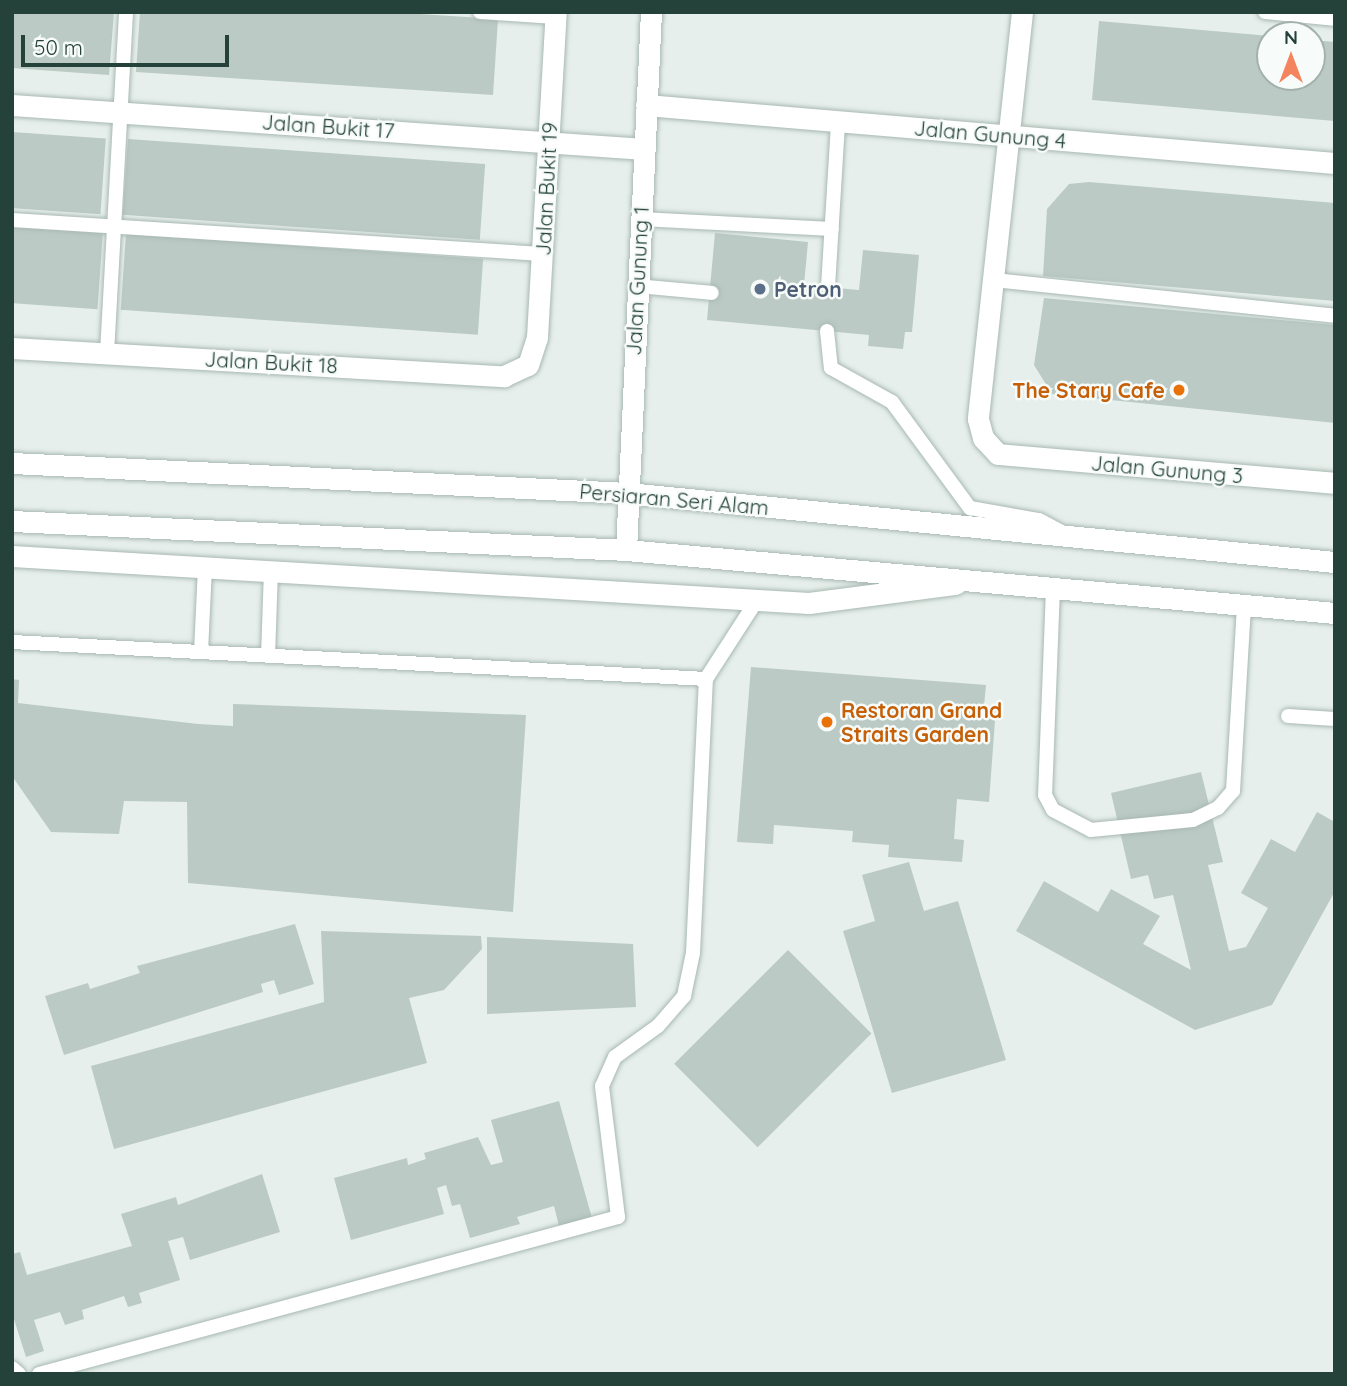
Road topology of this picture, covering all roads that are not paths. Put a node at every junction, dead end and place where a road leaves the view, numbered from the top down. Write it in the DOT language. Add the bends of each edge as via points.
graph roads {
  1 [pos="126,12"];
  2 [pos="480,12"];
  3 [pos="651,12"];
  4 [pos="1022,12"];
  5 [pos="1265,12"];
  6 [pos="556,14"];
  7 [pos="1335,19"];
  8 [pos="12,105"];
  9 [pos="646,105"];
  10 [pos="118,112"];
  11 [pos="838,121"];
  12 [pos="1010,136"];
  13 [pos="548,141"];
  14 [pos="644,149"];
  15 [pos="1335,163"];
  16 [pos="640,219"];
  17 [pos="12,220"];
  18 [pos="113,226"];
  19 [pos="832,229"];
  20 [pos="542,254"];
  21 [pos="994,280"];
  22 [pos="637,286"];
  23 [pos="828,287"];
  24 [pos="712,293"];
  25 [pos="1335,316"];
  26 [pos="827,331"];
  27 [pos="12,348"];
  28 [pos="107,353"];
  29 [pos="528,365"];
  30 [pos="12,463"];
  31 [pos="1335,483"];
  32 [pos="627,493"];
  33 [pos="12,521"];
  34 [pos="1072,536"];
  35 [pos="626,550"];
  36 [pos="12,556"];
  37 [pos="1335,562"];
  38 [pos="205,567"];
  39 [pos="271,571"];
  40 [pos="979,581"];
  41 [pos="1052,587"];
  42 [pos="757,600"];
  43 [pos="1244,605"];
  44 [pos="1335,613"];
  45 [pos="12,642"];
  46 [pos="201,652"];
  47 [pos="268,656"];
  48 [pos="706,679"];
  49 [pos="1288,716"];
  50 [pos="1335,719"];
  51 [pos="12,1368"];
  52 [pos="19,1374"];
  53 [pos="39,1374"];
  1 -- 10 [label="lane"];
  2 -- 6 [label="lane"];
  3 -- 9 [label="street, Jalan Gunung 1"];
  4 -- 12 [label="street"];
  5 -- 7 [label="lane"];
  6 -- 13 [label="street, Jalan Bukit 19"];
  8 -- 10 [label="street, Jalan Bukit 17"];
  9 -- 11 [label="street, Jalan Gunung 4"];
  9 -- 14 [label="street, Jalan Gunung 1"];
  10 -- 13 [label="street, Jalan Bukit 17"];
  10 -- 18 [label="lane"];
  11 -- 12 [label="street, Jalan Gunung 4"];
  11 -- 19 [label="lane"];
  12 -- 15 [label="street, Jalan Gunung 4"];
  12 -- 21 [label="street"];
  13 -- 14 [label="street, Jalan Bukit 17"];
  13 -- 20 [label="street, Jalan Bukit 19"];
  14 -- 16 [label="street, Jalan Gunung 1"];
  16 -- 19 [label="lane"];
  16 -- 22 [label="street, Jalan Gunung 1"];
  17 -- 18 [label="lane"];
  18 -- 20 [label="lane"];
  18 -- 28 [label="lane"];
  19 -- 23 [label="lane"];
  20 -- 29 [label="street, Jalan Bukit 19" via="537,337"];
  21 -- 25 [label="lane"];
  21 -- 31 [label="street, Jalan Gunung 3" via="978,419 983,438 998,454"];
  22 -- 24 [label="lane"];
  22 -- 32 [label="street, Jalan Gunung 1"];
  26 -- 34 [label="lane" via="831,368 892,402 970,508 1039,520"];
  27 -- 28 [label="street, Jalan Bukit 18"];
  28 -- 29 [label="street, Jalan Bukit 18" via="504,376"];
  30 -- 32 [label="street, Persiaran Seri Alam"];
  32 -- 34 [label="street, Persiaran Seri Alam"];
  32 -- 35 [label="street, Jalan Gunung 1"];
  33 -- 35 [label="street"];
  34 -- 37 [label="street, Persiaran Seri Alam"];
  35 -- 40 [label="street"];
  36 -- 38 [label="street"];
  38 -- 39 [label="street"];
  38 -- 46 [label="lane"];
  39 -- 42 [label="street"];
  39 -- 47 [label="lane"];
  40 -- 41 [label="street"];
  40 -- 42 [label="street" via="809,603"];
  41 -- 43 [label="street"];
  41 -- 43 [label="lane" via="1045,795 1054,810 1091,830 1193,820 1218,808 1233,791"];
  42 -- 48 [label="lane"];
  43 -- 44 [label="street"];
  45 -- 46 [label="lane"];
  46 -- 47 [label="lane"];
  47 -- 48 [label="lane"];
  48 -- 53 [label="lane" via="693,953 684,996 658,1026 615,1057 602,1086 618,1217"];
  49 -- 50 [label="lane"];
  51 -- 52 [label="lane"];
}
